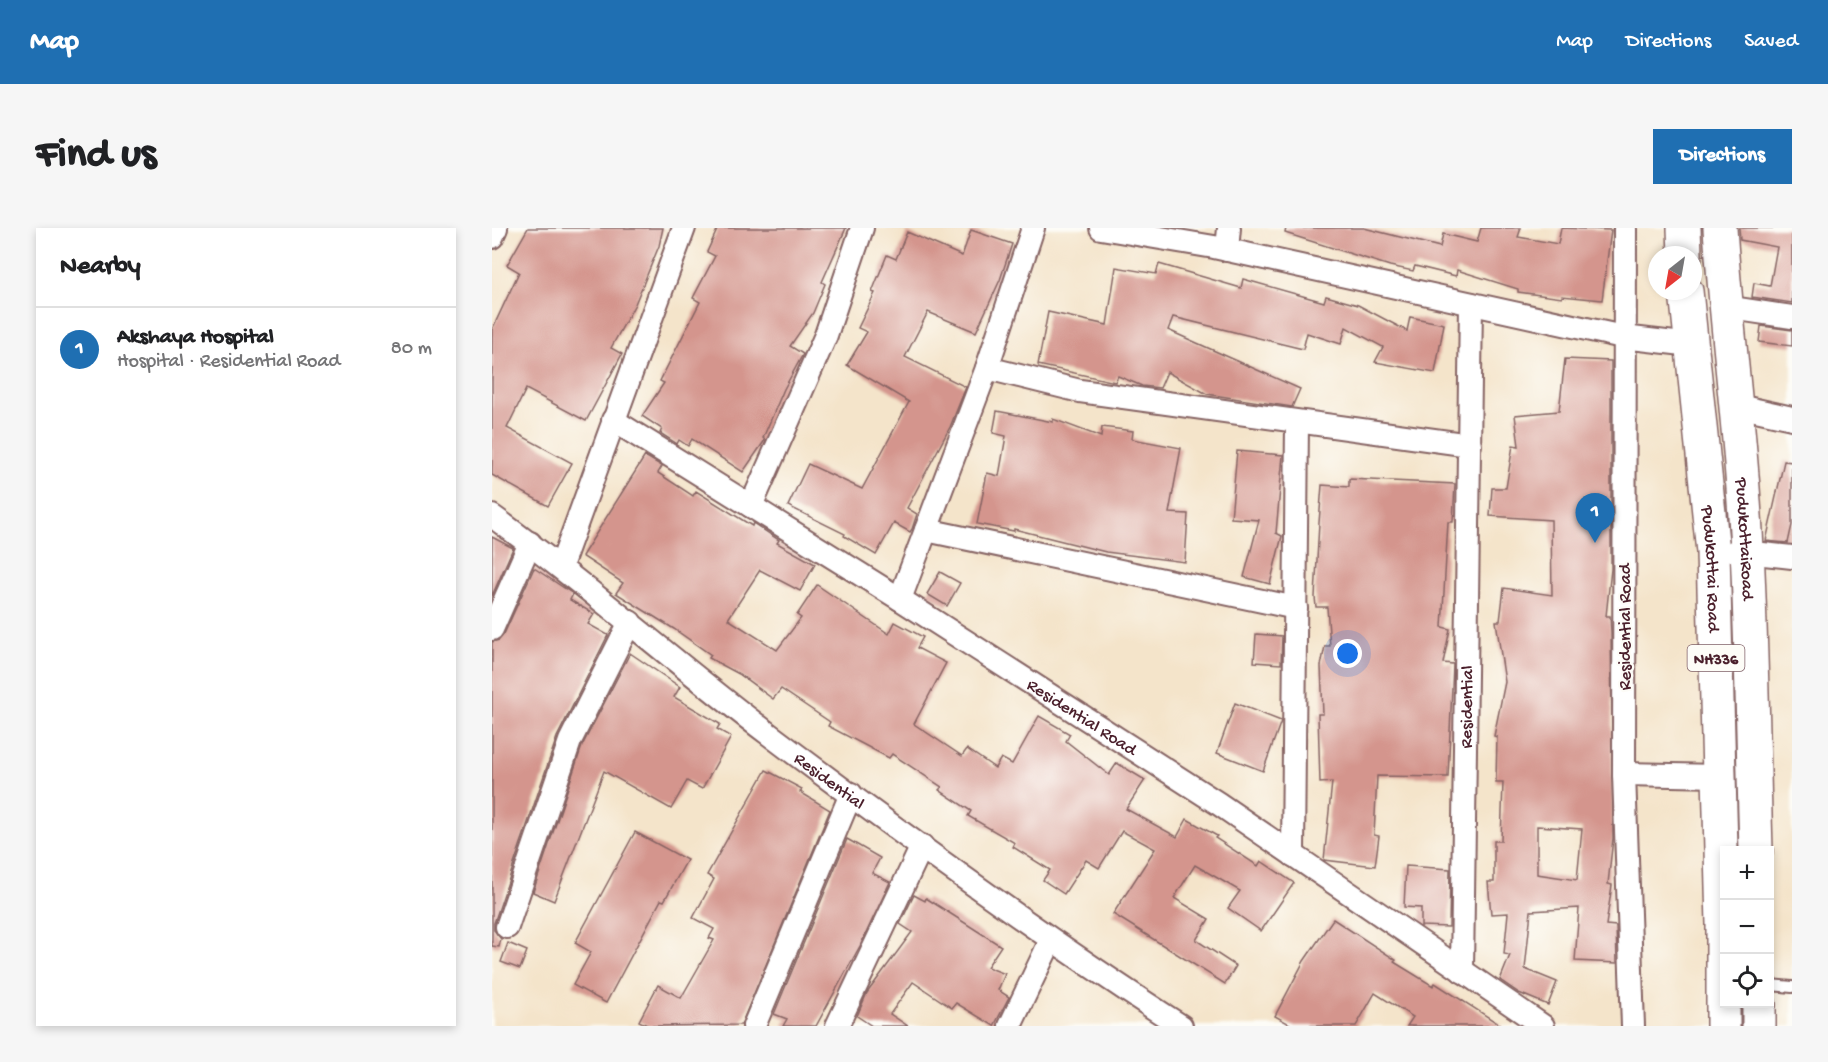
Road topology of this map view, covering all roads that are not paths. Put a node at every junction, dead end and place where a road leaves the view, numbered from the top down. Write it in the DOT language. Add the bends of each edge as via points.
graph roads {
  1 [pos="496,228"];
  2 [pos="684,228"];
  3 [pos="862,228"];
  4 [pos="1033,228"];
  5 [pos="1101,228"];
  6 [pos="1229,228"];
  7 [pos="1625,228"];
  8 [pos="1684,228"];
  9 [pos="1720,228"];
  10 [pos="492,237"];
  11 [pos="1685,246"];
  12 [pos="1227,250"];
  13 [pos="1687,300"];
  14 [pos="1471,304"];
  15 [pos="1725,307"];
  16 [pos="1792,317"];
  17 [pos="1623,337"];
  18 [pos="1692,345"];
  19 [pos="987,368"];
  20 [pos="1738,406"];
  21 [pos="1792,418"];
  22 [pos="613,420"];
  23 [pos="1298,422"];
  24 [pos="1470,445"];
  25 [pos="751,506"];
  26 [pos="492,516"];
  27 [pos="926,530"];
  28 [pos="530,543"];
  29 [pos="1748,550"];
  30 [pos="1713,552"];
  31 [pos="1792,557"];
  32 [pos="561,566"];
  33 [pos="900,599"];
  34 [pos="1296,608"];
  35 [pos="630,622"];
  36 [pos="492,629"];
  37 [pos="1624,774"];
  38 [pos="1719,776"];
  39 [pos="850,794"];
  40 [pos="922,846"];
  41 [pos="1756,846"];
  42 [pos="1293,855"];
  43 [pos="507,927"];
  44 [pos="1051,940"];
  45 [pos="1462,970"];
  46 [pos="1774,985"];
  47 [pos="1792,987"];
  48 [pos="1759,1008"];
  49 [pos="754,1026"];
  50 [pos="837,1026"];
  51 [pos="1010,1026"];
  52 [pos="1181,1026"];
  53 [pos="1543,1026"];
  54 [pos="1633,1026"];
  55 [pos="1723,1026"];
  56 [pos="1759,1026"];
  1 -- 10 [label="street"];
  2 -- 22 [label="street"];
  3 -- 25 [label="street" via="826,335"];
  4 -- 19 [label="street"];
  5 -- 12 [label="street"];
  6 -- 12 [label="street"];
  7 -- 17 [label="street, Residential Road"];
  8 -- 11 [label="highway"];
  9 -- 15 [label="highway, PudukottaiRoad / NH336"];
  12 -- 14 [label="street"];
  13 -- 18 [label="highway, Pudukottai Road / NH336"];
  14 -- 17 [label="street"];
  14 -- 24 [label="street, Residential"];
  15 -- 16 [label="street"];
  15 -- 20 [label="highway, PudukottaiRoad / NH336"];
  17 -- 18 [label="street"];
  17 -- 37 [label="street, Residential Road"];
  18 -- 30 [label="highway, Pudukottai Road / NH336"];
  19 -- 23 [label="street" via="1080,392"];
  19 -- 27 [label="street"];
  20 -- 21 [label="street"];
  20 -- 29 [label="highway, PudukottaiRoad / NH336"];
  22 -- 25 [label="street, Residential Road"];
  22 -- 32 [label="street"];
  23 -- 24 [label="street"];
  23 -- 34 [label="street"];
  24 -- 45 [label="street, Residential"];
  25 -- 33 [label="street, Residential Road"];
  26 -- 28 [label="street, Residential"];
  27 -- 33 [label="street"];
  27 -- 34 [label="street"];
  28 -- 32 [label="street, Residential"];
  28 -- 36 [label="street"];
  29 -- 30 [label="street"];
  29 -- 31 [label="street"];
  29 -- 41 [label="highway, PudukottaiRoad / NH336"];
  30 -- 38 [label="highway, Pudukottai Road / NH336"];
  32 -- 35 [label="street, Residential"];
  33 -- 42 [label="street, Residential Road"];
  34 -- 42 [label="street"];
  35 -- 39 [label="street, Residential"];
  35 -- 43 [label="street" via="570,741"];
  37 -- 38 [label="street"];
  37 -- 54 [label="street, Residential Road"];
  38 -- 55 [label="highway, Pudukottai Road / NH336"];
  39 -- 40 [label="street, Residential"];
  39 -- 49 [label="street"];
  40 -- 44 [label="street, Residential"];
  40 -- 50 [label="street"];
  42 -- 45 [label="street, Residential Road"];
  44 -- 51 [label="street"];
  44 -- 52 [label="street, Residential"];
  45 -- 53 [label="street, Residential Road"];
  46 -- 47 [label="lane"];
  48 -- 56 [label="highway"];
}
